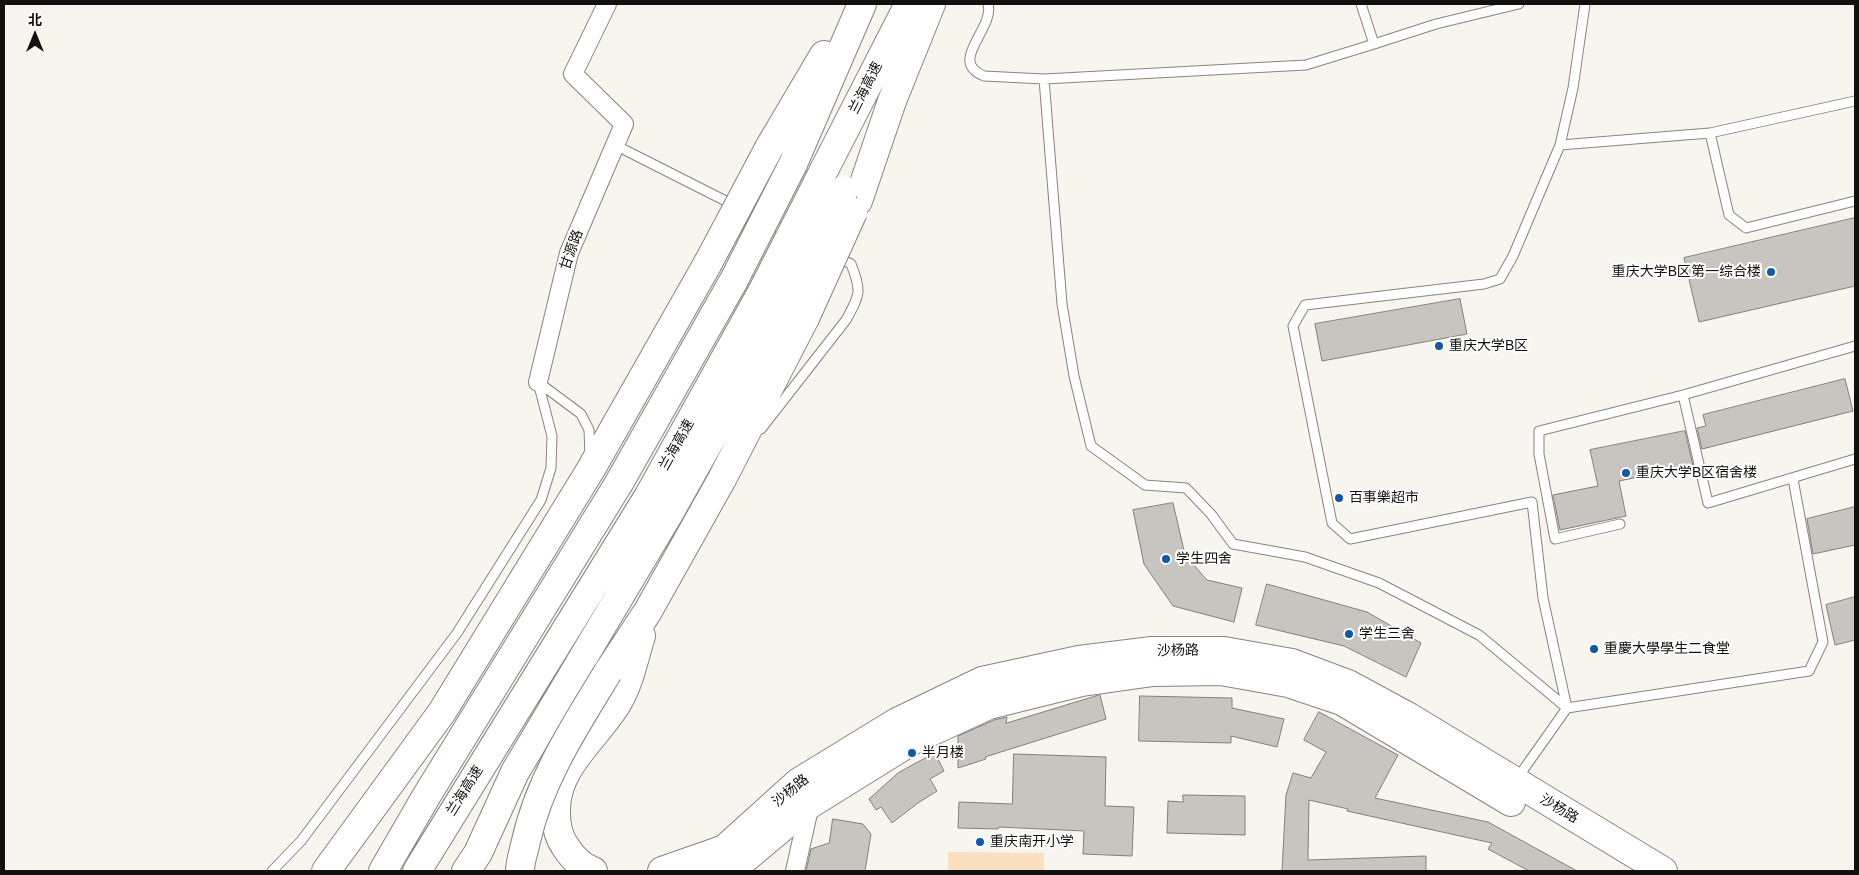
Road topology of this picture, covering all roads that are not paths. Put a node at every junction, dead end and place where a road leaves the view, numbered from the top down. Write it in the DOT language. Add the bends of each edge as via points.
graph roads {
  1 [pos="607,4"];
  2 [pos="854,4"];
  3 [pos="862,4"];
  4 [pos="909,4"];
  5 [pos="931,4"];
  6 [pos="988,4"];
  7 [pos="1361,4"];
  8 [pos="1519,4"];
  9 [pos="1585,4"];
  10 [pos="1374,44"];
  11 [pos="1044,78"];
  12 [pos="1855,101"];
  13 [pos="1710,133"];
  14 [pos="615,145"];
  15 [pos="1560,145"];
  16 [pos="1855,201"];
  17 [pos="798,238"];
  18 [pos="807,242"];
  19 [pos="795,312"];
  20 [pos="1854,350"];
  21 [pos="538,382"];
  22 [pos="1683,395"];
  23 [pos="1855,460"];
  24 [pos="591,469"];
  25 [pos="722,479"];
  26 [pos="1793,479"];
  27 [pos="1620,524"];
  28 [pos="648,612"];
  29 [pos="1567,708"];
  30 [pos="442,712"];
  31 [pos="515,772"];
  32 [pos="1515,782"];
  33 [pos="810,804"];
  34 [pos="728,860"];
  35 [pos="272,871"];
  36 [pos="326,871"];
  37 [pos="347,871"];
  38 [pos="383,871"];
  39 [pos="417,871"];
  40 [pos="466,871"];
  41 [pos="520,871"];
  42 [pos="532,871"];
  43 [pos="593,871"];
  44 [pos="662,871"];
  45 [pos="700,871"];
  46 [pos="795,871"];
  47 [pos="1627,871"];
  48 [pos="1663,871"];
  1 -- 14 [label="street, 甘源路" via="573,74 624,124"];
  2 -- 24 [label="main road, bridge" via="769,148"];
  3 -- 38 [label="main road, bridge" via="793,164 734,280 619,483"];
  4 -- 39 [label="main road, 兰海高速, bridge" via="762,292 648,497"];
  5 -- 19 [label="main road, bridge" via="851,196"];
  6 -- 11 [label="lane" via="988,16 970,54 975,73"];
  7 -- 10 [label="lane"];
  8 -- 10 [label="lane" via="1436,24"];
  9 -- 15 [label="lane" via="1573,88"];
  10 -- 11 [label="lane" via="1306,65"];
  11 -- 29 [label="lane" via="1062,304 1074,376 1091,446 1145,485 1186,488 1233,544 1305,556 1379,583 1479,635"];
  12 -- 13 [label="lane"];
  13 -- 15 [label="lane"];
  13 -- 16 [label="lane" via="1729,215 1746,228"];
  14 -- 17 [label="lane"];
  14 -- 21 [label="street, 甘源路" via="569,253"];
  15 -- 29 [label="lane" via="1500,279 1484,284 1306,305 1293,326 1332,523 1350,539 1532,502 1543,598"];
  18 -- 25 [label="lane" via="851,264 859,283 856,301 846,320"];
  19 -- 25 [label="main road"];
  19 -- 31 [label="main road" via="671,510"];
  20 -- 22 [label="lane"];
  21 -- 24 [label="lane" via="581,414 589,430"];
  21 -- 35 [label="lane" via="552,436 551,468 541,500 457,633 301,841"];
  22 -- 26 [label="lane" via="1708,503"];
  22 -- 27 [label="lane" via="1539,431 1539,454 1556,539"];
  23 -- 26 [label="lane"];
  24 -- 30 [label="main road"];
  25 -- 28 [label="main road"];
  26 -- 29 [label="lane" via="1823,642 1809,671"];
  28 -- 41 [label="main road, bridge" via="608,672 546,779 530,825"];
  28 -- 43 [label="main road" via="626,686 617,704 565,774 558,792 556,826 562,841 572,856"];
  29 -- 32 [label="lane"];
  30 -- 36 [label="main road"];
  30 -- 37 [label="main road"];
  31 -- 40 [label="main road" via="478,853"];
  31 -- 42 [label="main road" via="513,806"];
  32 -- 34 [label="main road, 沙杨路" via="1348,684 1292,663 1224,650 1152,651 1079,660 982,681 897,722 799,782"];
  32 -- 48 [label="main road, 沙杨路"];
  33 -- 34 [label="main road, 沙杨路" via="742,861"];
  33 -- 46 [label="street"];
  33 -- 47 [label="main road, 沙杨路" via="913,740 989,705 1082,682 1153,672 1221,671 1288,683 1342,702"];
  34 -- 44 [label="main road"];
  34 -- 45 [label="main road, 沙杨路"];
}
